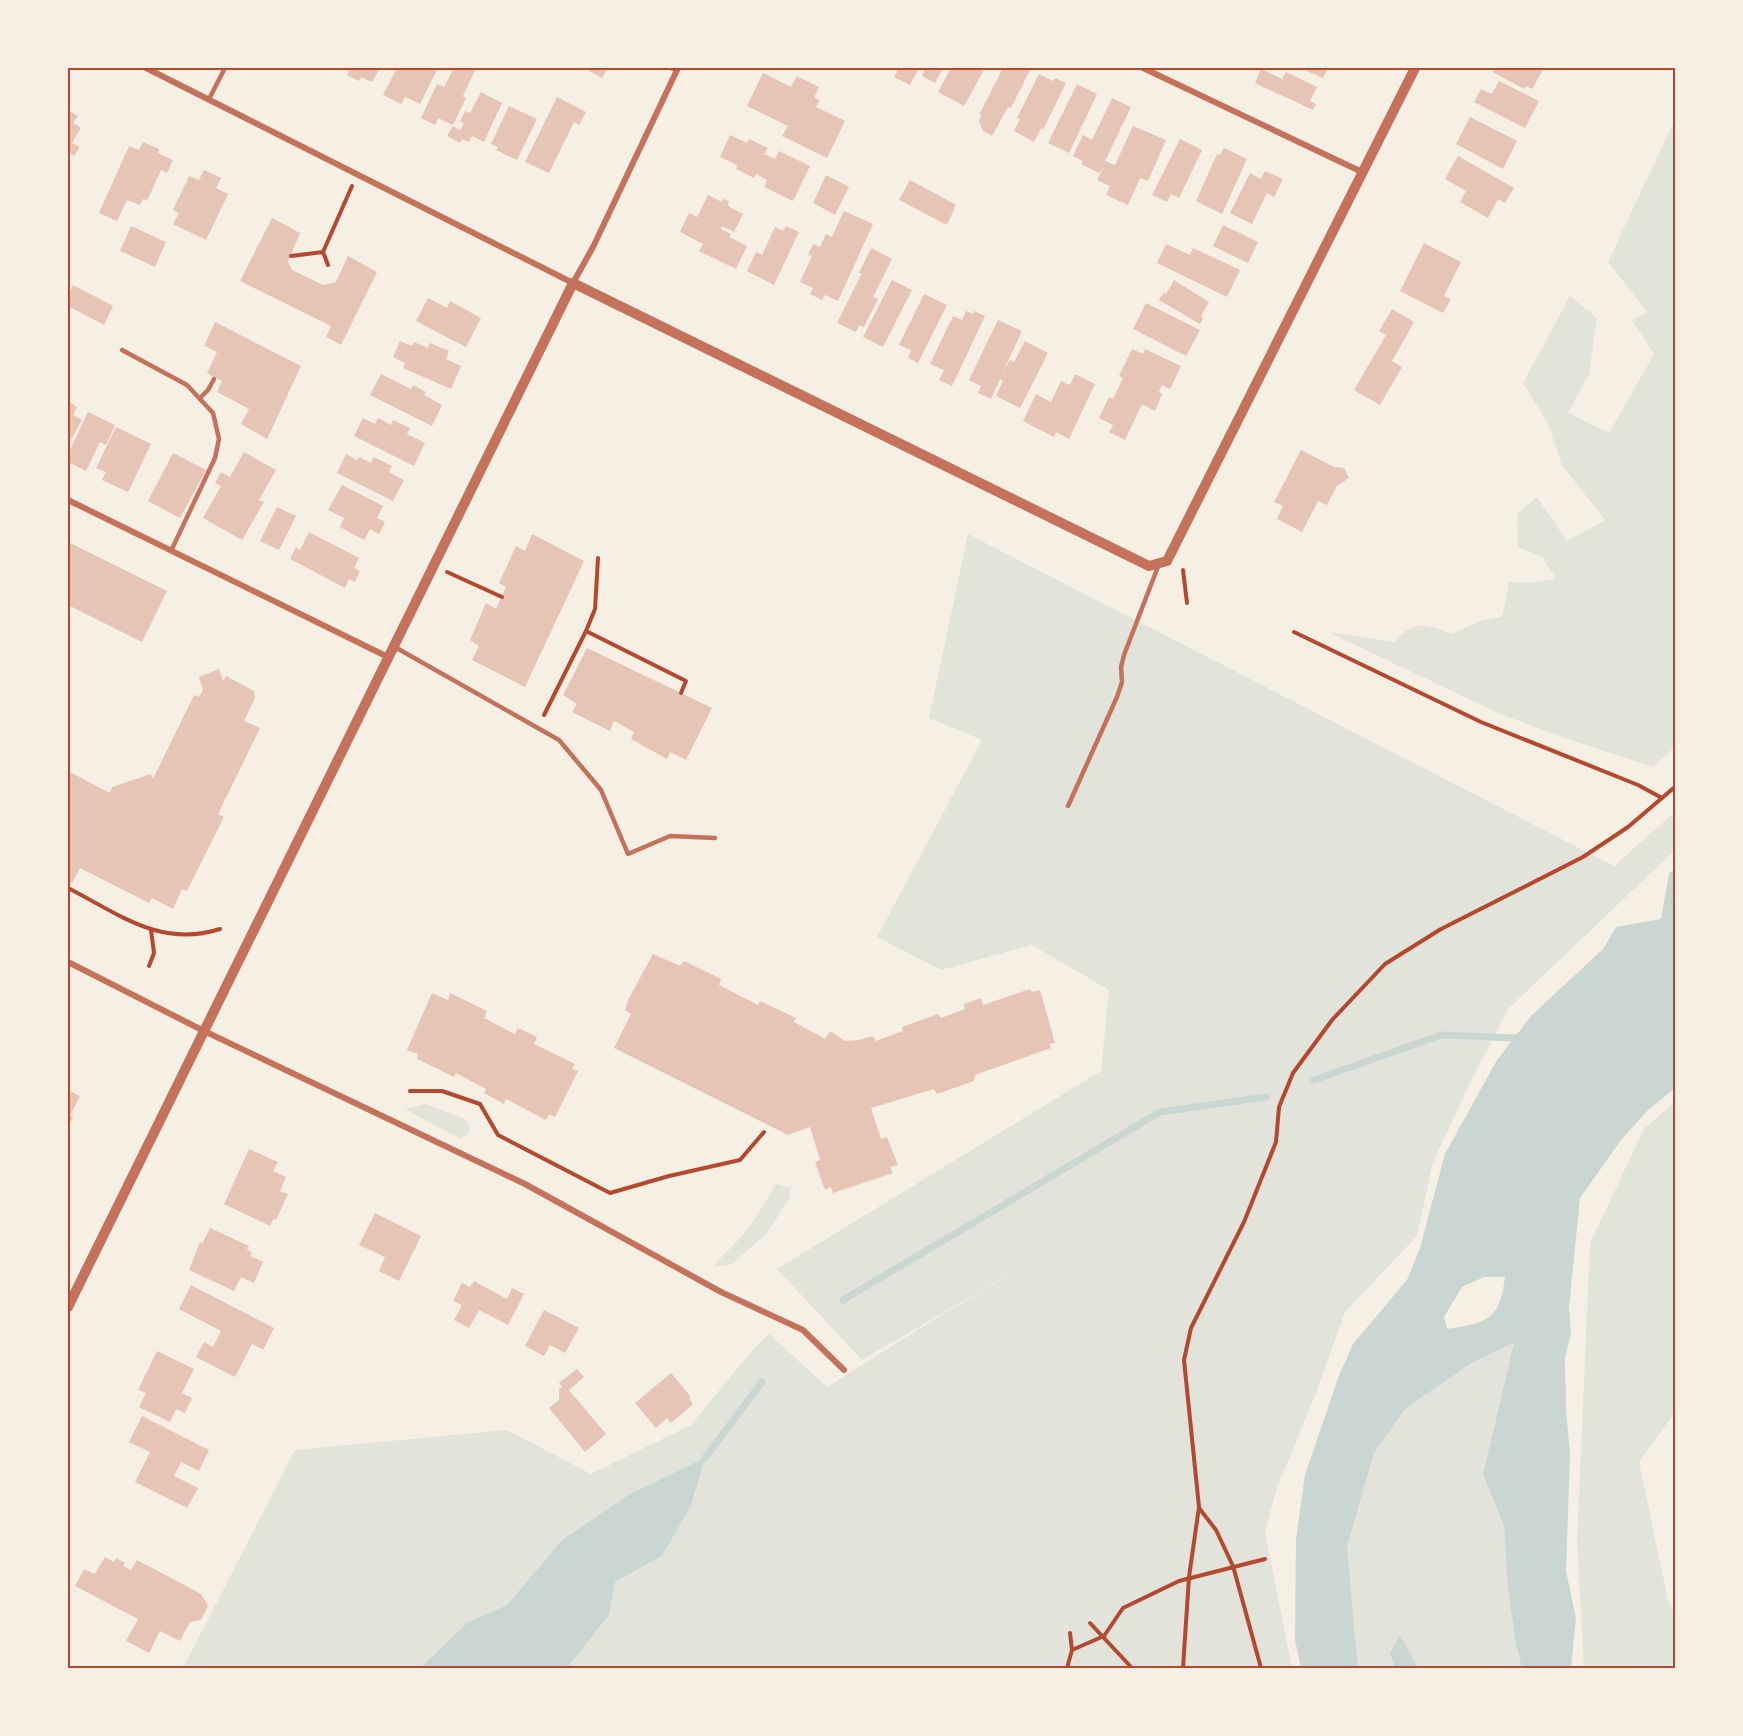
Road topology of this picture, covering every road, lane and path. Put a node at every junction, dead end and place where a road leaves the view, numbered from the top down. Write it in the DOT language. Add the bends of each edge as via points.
graph roads {
  1 [pos="146,68"];
  2 [pos="225,68"];
  3 [pos="675,68"];
  4 [pos="1143,68"];
  5 [pos="1415,68"];
  6 [pos="209,99"];
  7 [pos="1362,171"];
  8 [pos="358,174"];
  9 [pos="323,252"];
  10 [pos="291,256"];
  11 [pos="328,266"];
  12 [pos="573,283"];
  13 [pos="122,350"];
  14 [pos="214,379"];
  15 [pos="200,398"];
  16 [pos="68,500"];
  17 [pos="171,551"];
  18 [pos="598,558"];
  19 [pos="1154,565"];
  20 [pos="433,566"];
  21 [pos="1183,570"];
  22 [pos="502,597"];
  23 [pos="1187,603"];
  24 [pos="586,631"];
  25 [pos="1294,632"];
  26 [pos="393,646"];
  27 [pos="388,657"];
  28 [pos="681,693"];
  29 [pos="544,715"];
  30 [pos="1676,786"];
  31 [pos="1662,798"];
  32 [pos="1068,806"];
  33 [pos="715,838"];
  34 [pos="68,888"];
  35 [pos="220,929"];
  36 [pos="151,930"];
  37 [pos="68,962"];
  38 [pos="149,966"];
  39 [pos="204,1031"];
  40 [pos="410,1091"];
  41 [pos="764,1132"];
  42 [pos="68,1307"];
  43 [pos="844,1370"];
  44 [pos="1199,1507"];
  45 [pos="1265,1559"];
  46 [pos="1233,1566"];
  47 [pos="1189,1577"];
  48 [pos="1090,1623"];
  49 [pos="1070,1633"];
  50 [pos="1104,1636"];
  51 [pos="1072,1650"];
  52 [pos="1067,1668"];
  53 [pos="1132,1668"];
  54 [pos="1183,1668"];
  55 [pos="1261,1668"];
  1 -- 6 [label="street"];
  2 -- 6 [label="lane"];
  3 -- 12 [label="street"];
  4 -- 7 [label="street"];
  5 -- 7 [label="street"];
  6 -- 8 [label="street"];
  7 -- 19 [label="street" via="1167,561"];
  8 -- 9 [label="path"];
  8 -- 12 [label="street"];
  9 -- 10 [label="path"];
  9 -- 11 [label="path"];
  12 -- 19 [label="street"];
  12 -- 20 [label="street"];
  13 -- 15 [label="lane" via="188,385"];
  14 -- 15 [label="lane"];
  15 -- 17 [label="lane" via="213,413 219,439 215,458"];
  16 -- 17 [label="street"];
  17 -- 27 [label="street"];
  18 -- 24 [label="path" via="595,609"];
  19 -- 32 [label="lane" via="1124,655 1117,697"];
  20 -- 22 [label="path"];
  20 -- 26 [label="street"];
  21 -- 23 [label="path"];
  24 -- 28 [label="path" via="686,681"];
  24 -- 29 [label="path"];
  25 -- 31 [label="path" via="1480,722 1638,784"];
  26 -- 27 [label="street"];
  26 -- 33 [label="lane" via="559,741 601,790 628,854 670,836"];
  27 -- 39 [label="street"];
  30 -- 31 [label="path"];
  31 -- 44 [label="path" via="1584,857 1441,929 1385,964 1332,1020 1293,1073 1279,1107 1276,1142 1244,1222 1191,1328 1186,1350"];
  34 -- 36 [label="path"];
  35 -- 36 [label="path" via="181,936"];
  36 -- 38 [label="path" via="154,953"];
  37 -- 39 [label="street"];
  39 -- 42 [label="street"];
  39 -- 43 [label="street" via="483,1163 721,1292 803,1330"];
  40 -- 41 [label="path" via="441,1091 480,1104 498,1135 610,1193 740,1160"];
  44 -- 46 [label="path" via="1216,1530"];
  44 -- 47 [label="path"];
  45 -- 46 [label="path"];
  46 -- 47 [label="path"];
  46 -- 55 [label="path"];
  47 -- 50 [label="path" via="1124,1608"];
  47 -- 54 [label="path"];
  48 -- 50 [label="path"];
  49 -- 51 [label="path"];
  50 -- 51 [label="path"];
  50 -- 53 [label="path"];
  51 -- 52 [label="path"];
}
